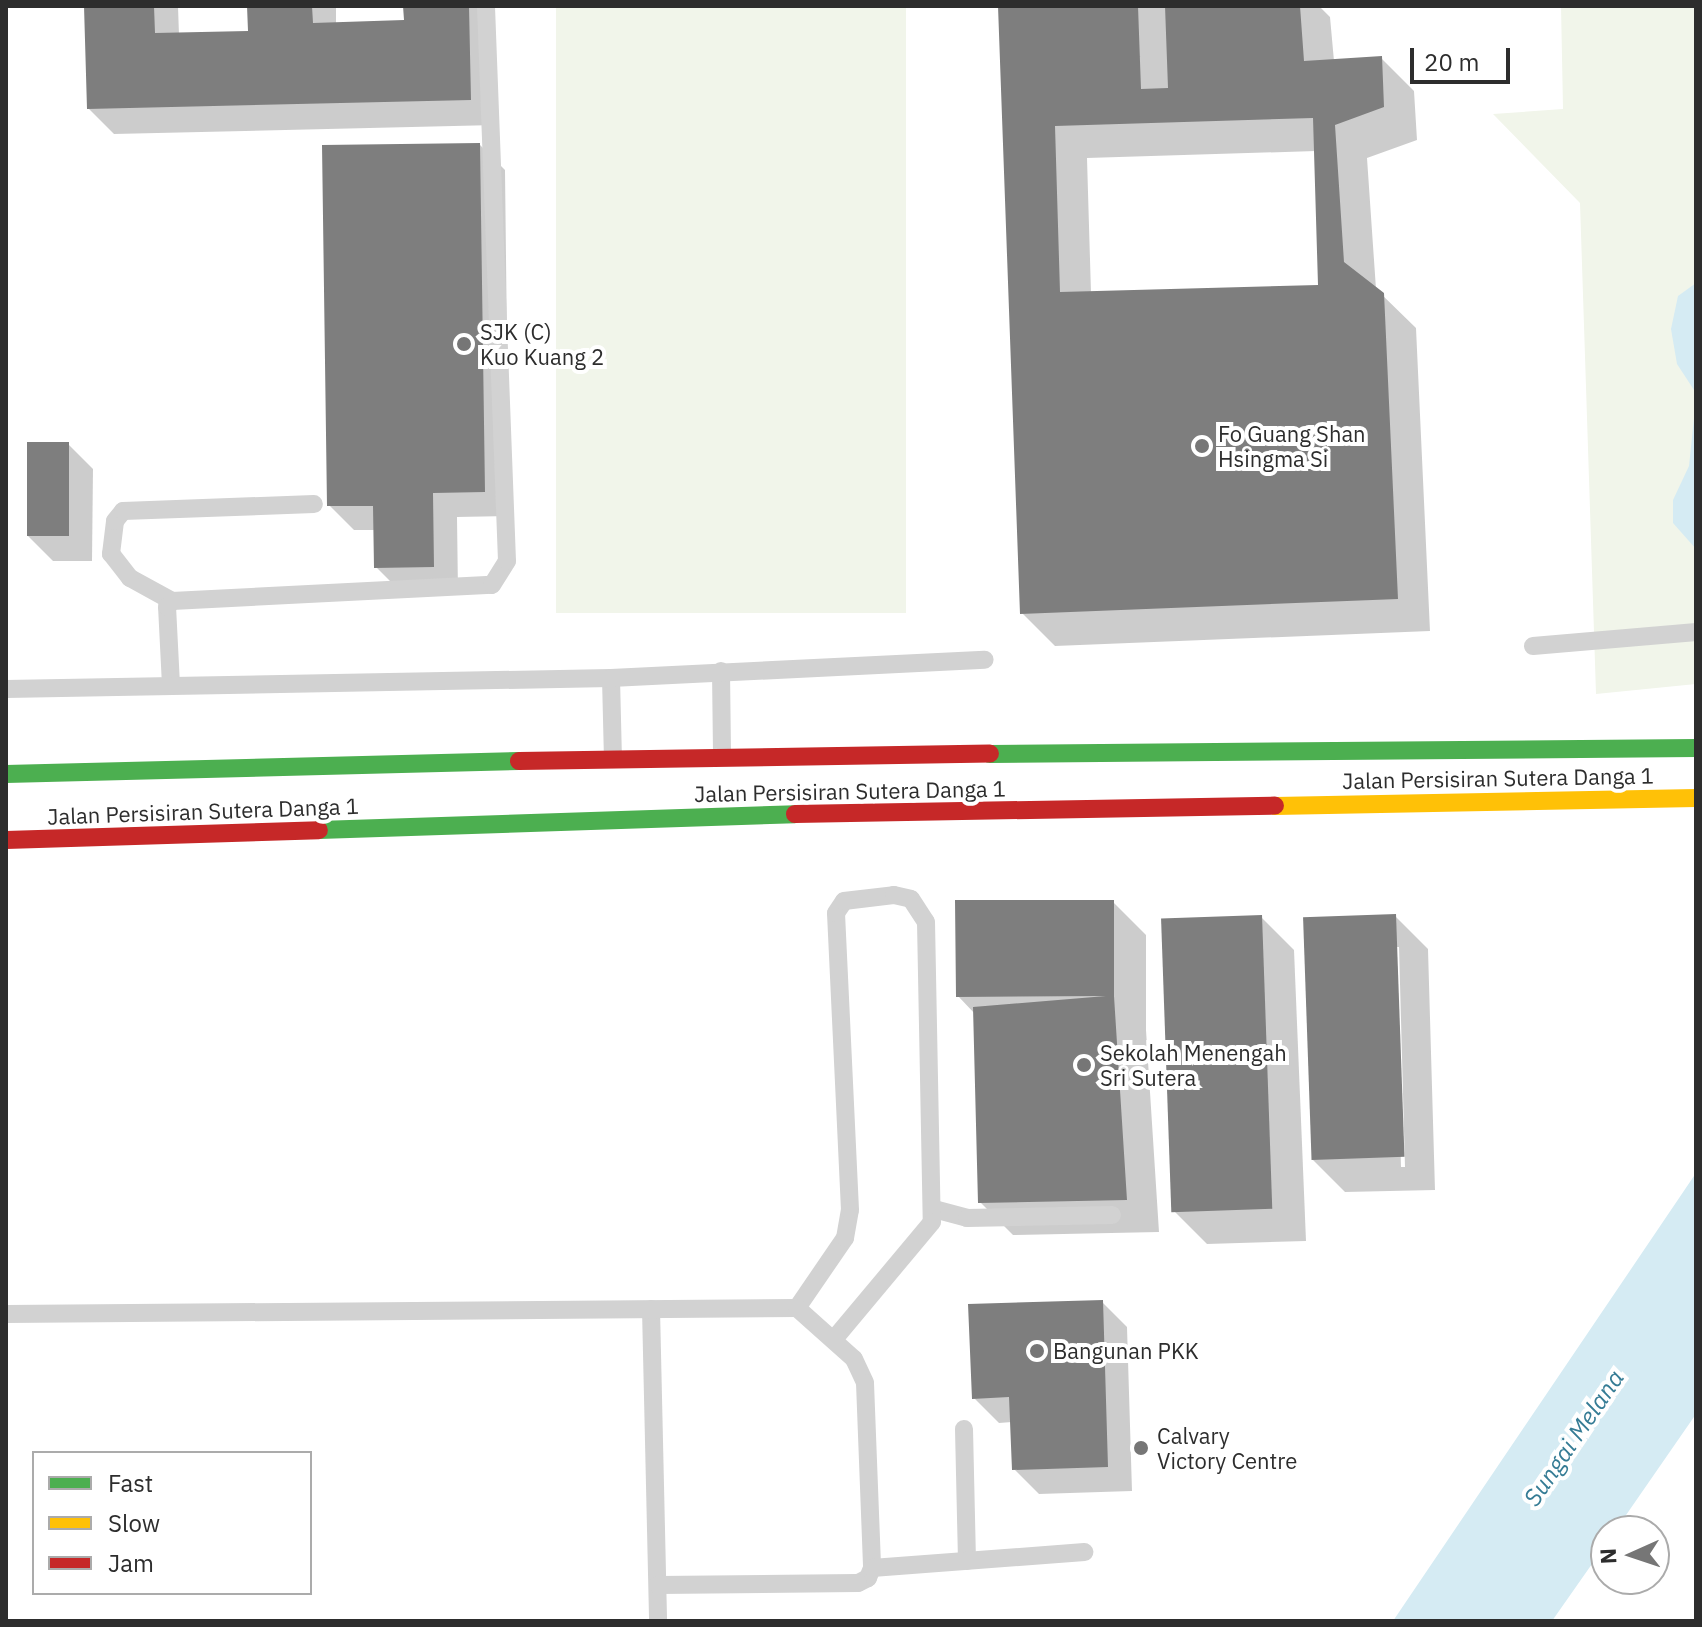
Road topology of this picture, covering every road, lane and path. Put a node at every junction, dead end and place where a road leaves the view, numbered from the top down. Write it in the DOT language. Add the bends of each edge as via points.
graph roads {
  1 [pos="486,6"];
  2 [pos="314,504"];
  3 [pos="172,601"];
  4 [pos="1696,632"];
  5 [pos="1533,646"];
  6 [pos="985,660"];
  7 [pos="721,671"];
  8 [pos="611,678"];
  9 [pos="171,685"];
  10 [pos="6,689"];
  11 [pos="1696,748"];
  12 [pos="722,756"];
  13 [pos="613,759"];
  14 [pos="6,774"];
  15 [pos="1696,798"];
  16 [pos="6,840"];
  17 [pos="934,1209"];
  18 [pos="1112,1215"];
  19 [pos="797,1308"];
  20 [pos="651,1309"];
  21 [pos="6,1314"];
  22 [pos="834,1339"];
  23 [pos="964,1429"];
  24 [pos="1084,1552"];
  25 [pos="967,1561"];
  26 [pos="872,1568"];
  27 [pos="658,1585"];
  28 [pos="658,1621"];
  1 -- 3 [label="lane" via="507,561 492,585"];
  2 -- 3 [label="lane" via="123,511 115,521 111,554 130,578"];
  3 -- 9 [label="lane" via="167,607"];
  4 -- 5 [label="lane"];
  6 -- 7 [label="lane"];
  7 -- 8 [label="lane"];
  7 -- 12 [label="lane"];
  8 -- 9 [label="lane"];
  8 -- 13 [label="lane"];
  9 -- 10 [label="lane"];
  11 -- 12 [label="main road, Jalan Persisiran Sutera Danga 1"];
  12 -- 13 [label="main road, Jalan Persisiran Sutera Danga 1"];
  13 -- 14 [label="main road, Jalan Persisiran Sutera Danga 1"];
  15 -- 16 [label="main road, Jalan Persisiran Sutera Danga 1" via="804,814"];
  17 -- 18 [label="lane" via="967,1218"];
  17 -- 19 [label="lane" via="926,922 911,899 894,895 844,901 836,913 850,1210 845,1238"];
  17 -- 22 [label="lane" via="932,1222"];
  19 -- 20 [label="lane"];
  19 -- 22 [label="lane"];
  20 -- 21 [label="lane"];
  20 -- 27 [label="lane"];
  22 -- 26 [label="lane" via="854,1359 865,1383"];
  23 -- 25 [label="lane"];
  24 -- 25 [label="lane"];
  25 -- 26 [label="lane"];
  26 -- 27 [label="lane" via="858,1583"];
  27 -- 28 [label="lane"];
}
